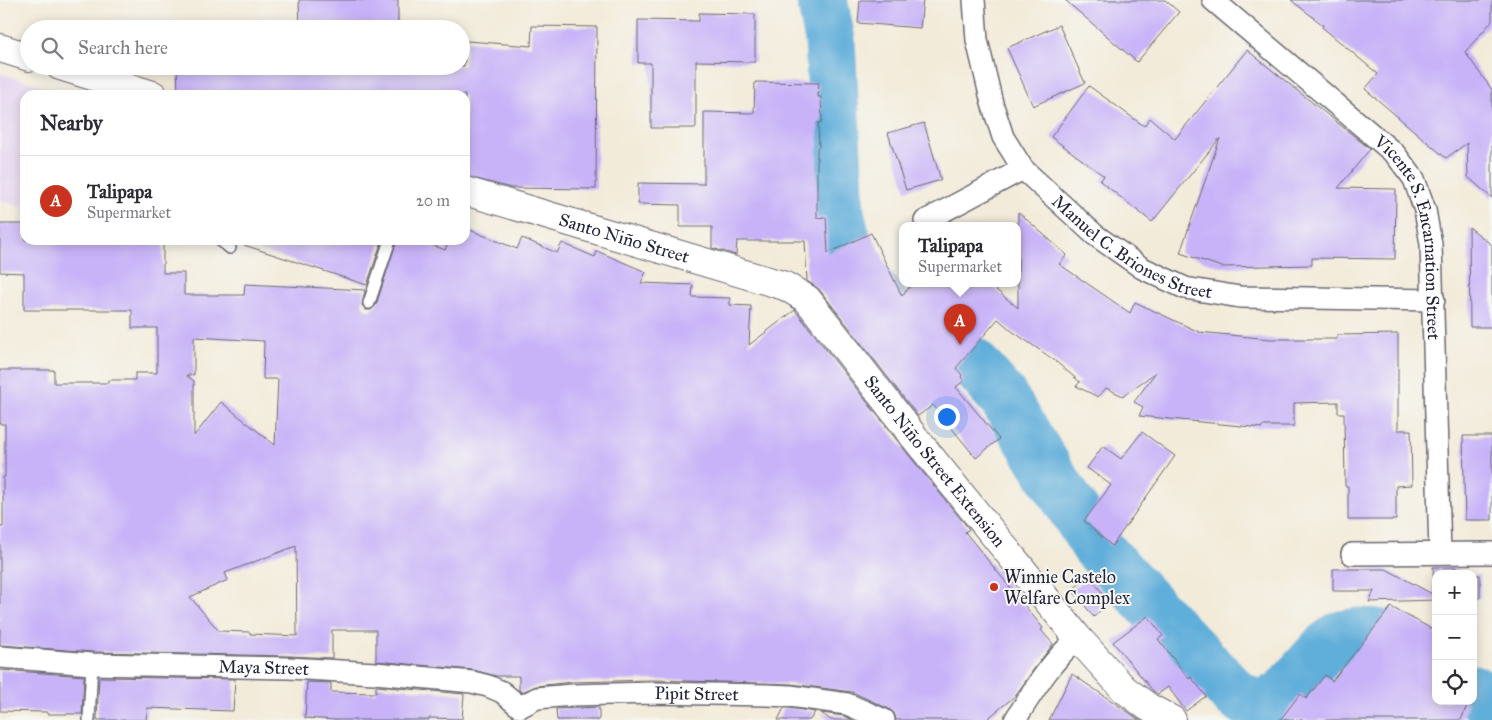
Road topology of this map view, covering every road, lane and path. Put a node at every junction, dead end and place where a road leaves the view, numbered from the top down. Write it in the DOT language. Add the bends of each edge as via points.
graph roads {
  1 [pos="974,0"];
  2 [pos="1213,0"];
  3 [pos="0,48"];
  4 [pos="20,54"];
  5 [pos="89,75"];
  6 [pos="137,90"];
  7 [pos="1023,169"];
  8 [pos="470,192"];
  9 [pos="925,221"];
  10 [pos="226,245"];
  11 [pos="388,245"];
  12 [pos="230,248"];
  13 [pos="785,286"];
  14 [pos="1434,300"];
  15 [pos="369,303"];
  16 [pos="1440,553"];
  17 [pos="1492,553"];
  18 [pos="1352,554"];
  19 [pos="1078,638"];
  20 [pos="0,657"];
  21 [pos="92,664"];
  22 [pos="520,714"];
  23 [pos="89,720"];
  24 [pos="884,720"];
  25 [pos="1015,720"];
  26 [pos="1172,720"];
  1 -- 7 [label="street, Manuel C. Briones Street" via="977,40 992,103 1003,137"];
  2 -- 14 [label="street, Vicente S. Encarnation Street" via="1396,154 1410,172 1422,202 1429,235"];
  3 -- 4 [label="main road"];
  5 -- 6 [label="main road"];
  7 -- 9 [label="street"];
  7 -- 14 [label="street, Manuel C. Briones Street" via="1095,235 1142,268 1185,288 1240,297"];
  8 -- 13 [label="main road, Santo Niño Street"];
  10 -- 12 [label="lane"];
  11 -- 15 [label="lane"];
  13 -- 19 [label="main road, Santo Niño Street Extension" via="807,299"];
  14 -- 16 [label="street, Vicente S. Encarnation Street"];
  16 -- 17 [label="street"];
  16 -- 18 [label="street"];
  19 -- 25 [label="street" via="1044,674"];
  19 -- 26 [label="main road, Santo Niño Street Extension" via="1124,688"];
  20 -- 21 [label="street, Maya Street"];
  21 -- 22 [label="street, Maya Street" via="289,668 462,682 502,692"];
  21 -- 23 [label="lane"];
  22 -- 24 [label="street, Pipit Street" via="537,698 653,693 790,696 847,704"];
}
